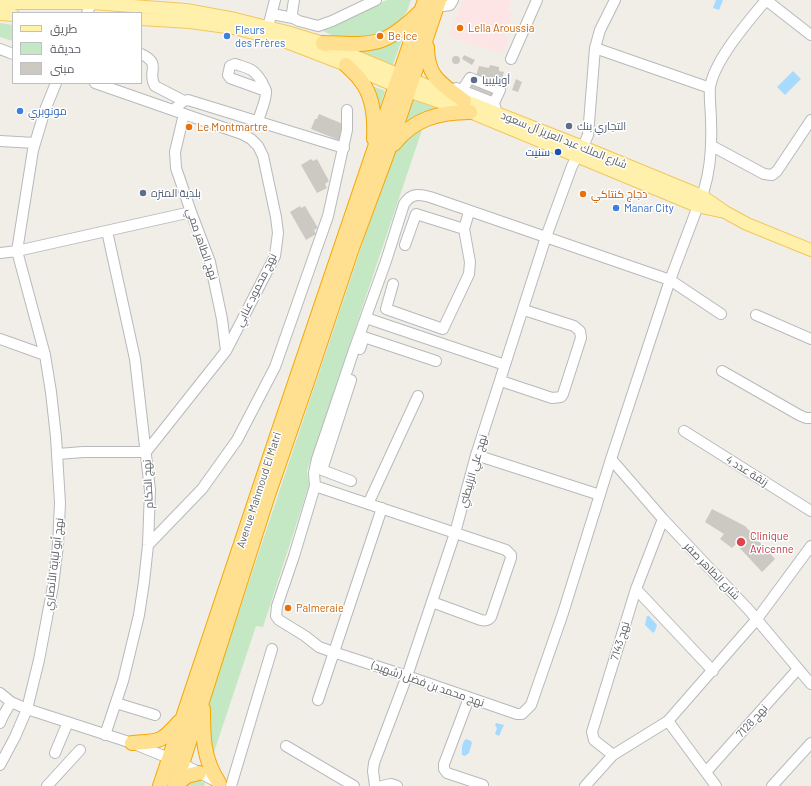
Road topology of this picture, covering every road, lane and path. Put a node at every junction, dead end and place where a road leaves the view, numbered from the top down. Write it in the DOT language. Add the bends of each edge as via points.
graph roads {
  1 [pos="60,0"];
  2 [pos="134,0"];
  3 [pos="275,0"];
  4 [pos="294,0"];
  5 [pos="376,0"];
  6 [pos="453,0"];
  7 [pos="537,0"];
  8 [pos="615,0"];
  9 [pos="766,0"];
  10 [pos="43,3"];
  11 [pos="0,4"];
  12 [pos="431,4"];
  13 [pos="91,6"];
  14 [pos="151,7"];
  15 [pos="0,14"];
  16 [pos="272,14"];
  17 [pos="12,15"];
  18 [pos="294,18"];
  19 [pos="142,19"];
  20 [pos="268,27"];
  21 [pos="811,35"];
  22 [pos="427,41"];
  23 [pos="323,43"];
  24 [pos="595,48"];
  25 [pos="0,50"];
  26 [pos="12,54"];
  27 [pos="142,55"];
  28 [pos="511,59"];
  29 [pos="346,65"];
  30 [pos="404,83"];
  31 [pos="56,84"];
  32 [pos="98,84"];
  33 [pos="710,88"];
  34 [pos="266,91"];
  35 [pos="462,97"];
  36 [pos="184,101"];
  37 [pos="495,109"];
  38 [pos="173,110"];
  39 [pos="347,110"];
  40 [pos="184,114"];
  41 [pos="811,120"];
  42 [pos="258,121"];
  43 [pos="0,141"];
  44 [pos="35,143"];
  45 [pos="712,146"];
  46 [pos="344,148"];
  47 [pos="388,151"];
  48 [pos="580,151"];
  49 [pos="374,152"];
  50 [pos="700,201"];
  51 [pos="191,212"];
  52 [pos="469,212"];
  53 [pos="464,229"];
  54 [pos="107,231"];
  55 [pos="546,237"];
  56 [pos="405,245"];
  57 [pos="811,250"];
  58 [pos="17,251"];
  59 [pos="0,253"];
  60 [pos="670,280"];
  61 [pos="393,284"];
  62 [pos="524,310"];
  63 [pos="721,314"];
  64 [pos="756,315"];
  65 [pos="366,318"];
  66 [pos="403,331"];
  67 [pos="811,338"];
  68 [pos="0,339"];
  69 [pos="397,348"];
  70 [pos="226,351"];
  71 [pos="44,355"];
  72 [pos="436,361"];
  73 [pos="505,365"];
  74 [pos="722,370"];
  75 [pos="501,380"];
  76 [pos="418,396"];
  77 [pos="811,418"];
  78 [pos="684,432"];
  79 [pos="146,452"];
  80 [pos="58,454"];
  81 [pos="476,455"];
  82 [pos="611,459"];
  83 [pos="350,481"];
  84 [pos="315,486"];
  85 [pos="600,495"];
  86 [pos="368,504"];
  87 [pos="382,508"];
  88 [pos="811,511"];
  89 [pos="662,519"];
  90 [pos="455,533"];
  91 [pos="148,545"];
  92 [pos="811,546"];
  93 [pos="636,589"];
  94 [pos="432,602"];
  95 [pos="757,619"];
  96 [pos="272,649"];
  97 [pos="333,652"];
  98 [pos="798,669"];
  99 [pos="712,671"];
  100 [pos="407,676"];
  101 [pos="811,684"];
  102 [pos="204,692"];
  103 [pos="0,693"];
  104 [pos="469,698"];
  105 [pos="318,700"];
  106 [pos="11,702"];
  107 [pos="116,703"];
  108 [pos="27,709"];
  109 [pos="155,715"];
  110 [pos="183,717"];
  111 [pos="668,721"];
  112 [pos="68,722"];
  113 [pos="0,723"];
  114 [pos="105,734"];
  115 [pos="132,743"];
  116 [pos="811,743"];
  117 [pos="286,746"];
  118 [pos="80,750"];
  119 [pos="55,753"];
  120 [pos="613,755"];
  121 [pos="175,760"];
  122 [pos="0,765"];
  123 [pos="199,773"];
  124 [pos="710,781"];
  125 [pos="225,785"];
  126 [pos="483,785"];
  127 [pos="47,786"];
  128 [pos="160,786"];
  129 [pos="175,786"];
  130 [pos="354,786"];
  131 [pos="375,786"];
  132 [pos="382,786"];
  133 [pos="397,786"];
  134 [pos="585,786"];
  135 [pos="772,786"];
  1 -- 10 [label="main road"];
  2 -- 14 [label="main road"];
  3 -- 16 [label="street"];
  4 -- 18 [label="street"];
  5 -- 18 [label="street" via="322,25 299,22"];
  6 -- 12 [label="street" via="450,5"];
  7 -- 28 [label="street"];
  8 -- 24 [label="street, نهج علي الزليطني" via="600,30"];
  9 -- 21 [label="street"];
  9 -- 33 [label="street" via="719,64"];
  10 -- 11 [label="main road"];
  10 -- 13 [label="main road"];
  12 -- 22 [label="highway"];
  12 -- 23 [label="highway" via="389,38 371,43"];
  12 -- 30 [label="highway"];
  13 -- 14 [label="main road"];
  14 -- 20 [label="main road" via="199,12"];
  15 -- 17 [label="main road"];
  16 -- 18 [label="street"];
  16 -- 20 [label="street"];
  19 -- 29 [label="main road" via="234,28 280,40"];
  20 -- 23 [label="main road"];
  22 -- 30 [label="highway"];
  22 -- 35 [label="highway" via="430,70 441,83"];
  23 -- 30 [label="main road"];
  24 -- 33 [label="street"];
  24 -- 48 [label="street, نهج علي الزليطني" via="588,135"];
  25 -- 26 [label="street"];
  27 -- 36 [label="street" via="153,63 155,86"];
  29 -- 30 [label="main road"];
  29 -- 49 [label="highway" via="361,81 370,99 374,124"];
  30 -- 35 [label="main road, شارع الملك عبد العزيز آل سعود"];
  30 -- 47 [label="highway, Avenue Mahmoud El Matri"];
  30 -- 49 [label="highway, Avenue Mahmoud El Matri"];
  31 -- 44 [label="street"];
  32 -- 38 [label="street"];
  33 -- 45 [label="street"];
  34 -- 42 [label="street"];
  35 -- 37 [label="main road, شارع الملك عبد العزيز آل سعود"];
  35 -- 37 [label="street" via="470,78 500,90"];
  35 -- 47 [label="highway" via="446,113 414,125 404,132"];
  35 -- 48 [label="main road, شارع الملك عبد العزيز آل سعود"];
  36 -- 38 [label="street"];
  36 -- 42 [label="street" via="188,100"];
  37 -- 48 [label="main road, شارع الملك عبد العزيز آل سعود"];
  38 -- 40 [label="street"];
  39 -- 46 [label="street"];
  40 -- 51 [label="street, نهج الطاهر ممي" via="175,152 179,177"];
  40 -- 70 [label="street, نهج محمود عنابي" via="251,139 258,146 263,156 276,217 277,246 272,261"];
  41 -- 45 [label="street" via="772,175 764,174"];
  42 -- 46 [label="street"];
  43 -- 44 [label="street"];
  44 -- 58 [label="street"];
  45 -- 50 [label="street" via="707,180"];
  46 -- 91 [label="street" via="328,216 275,367 237,440 202,489"];
  47 -- 102 [label="highway, Avenue Mahmoud El Matri" via="269,494"];
  48 -- 50 [label="main road, شارع الملك عبد العزيز آل سعود"];
  48 -- 55 [label="street, نهج علي الزليطني"];
  49 -- 110 [label="highway, Avenue Mahmoud El Matri"];
  50 -- 57 [label="main road, شارع الملك عبد العزيز آل سعود" via="747,224"];
  50 -- 60 [label="street"];
  51 -- 54 [label="street"];
  51 -- 70 [label="street, نهج الطاهر ممي" via="210,262"];
  52 -- 53 [label="street"];
  52 -- 55 [label="street"];
  52 -- 65 [label="street" via="423,195 408,198"];
  53 -- 56 [label="street" via="416,214"];
  53 -- 61 [label="street" via="470,262 469,274 443,329 386,309"];
  54 -- 58 [label="street"];
  54 -- 79 [label="street, نهج الحكام" via="135,359"];
  55 -- 60 [label="street"];
  55 -- 62 [label="street, نهج علي الزليطني"];
  58 -- 59 [label="street"];
  58 -- 71 [label="street, نهج أبو لبابة الأنصاري"];
  60 -- 63 [label="street"];
  60 -- 82 [label="street"];
  62 -- 73 [label="street, نهج علي الزليطني"];
  62 -- 75 [label="street" via="574,326 580,331 582,338 566,387 561,397 556,398"];
  64 -- 67 [label="street"];
  65 -- 66 [label="street"];
  65 -- 84 [label="street" via="317,459"];
  66 -- 69 [label="street"];
  66 -- 73 [label="street"];
  68 -- 71 [label="street"];
  69 -- 72 [label="street"];
  69 -- 83 [label="street" via="364,337 322,470"];
  70 -- 79 [label="street, نهج محمود عنابي"];
  71 -- 80 [label="street, نهج أبو لبابة الأنصاري"];
  73 -- 75 [label="street, نهج علي الزليطني"];
  74 -- 77 [label="street" via="799,415"];
  75 -- 81 [label="street, نهج علي الزليطني"];
  76 -- 86 [label="street"];
  78 -- 88 [label="street, زنقة عدد 4"];
  79 -- 80 [label="street"];
  79 -- 91 [label="street, نهج الحكام" via="150,490"];
  80 -- 108 [label="street, نهج أبو لبابة الأنصاري" via="58,545 53,586"];
  81 -- 85 [label="street"];
  81 -- 90 [label="street, نهج علي الزليطني"];
  82 -- 85 [label="street"];
  82 -- 89 [label="street, شارع الطاهر صفر"];
  84 -- 86 [label="street"];
  84 -- 97 [label="street, نهج محمد بن فضل (شهيد)" via="276,616 319,647"];
  85 -- 104 [label="street, نهج محمد بن فضل (شهيد)" via="531,705 522,714 516,714"];
  86 -- 87 [label="street"];
  87 -- 90 [label="street"];
  87 -- 97 [label="street"];
  89 -- 93 [label="street, نهج 7143"];
  89 -- 95 [label="street, شارع الطاهر صفر"];
  90 -- 94 [label="street, نهج علي الزليطني"];
  90 -- 94 [label="street" via="506,550 511,558 489,619 484,621"];
  91 -- 107 [label="street, نهج الحكام" via="139,615"];
  92 -- 95 [label="street"];
  93 -- 99 [label="street"];
  93 -- 120 [label="street, نهج 7143" via="592,732 594,740"];
  94 -- 100 [label="street, نهج علي الزليطني"];
  95 -- 98 [label="street, شارع الطاهر صفر"];
  95 -- 99 [label="street"];
  96 -- 125 [label="street"];
  97 -- 100 [label="street, نهج محمد بن فضل (شهيد)"];
  97 -- 105 [label="street"];
  98 -- 101 [label="street, شارع الطاهر صفر"];
  98 -- 124 [label="street, نهج 7128"];
  99 -- 111 [label="street"];
  100 -- 104 [label="street, نهج محمد بن فضل (شهيد)"];
  100 -- 131 [label="street, نهج علي الزليطني" via="374,763"];
  102 -- 121 [label="highway, Avenue Mahmoud El Matri"];
  102 -- 125 [label="highway" via="203,726 206,757 209,767"];
  103 -- 106 [label="street"];
  104 -- 126 [label="street" via="444,769 447,773"];
  106 -- 108 [label="street"];
  106 -- 113 [label="street"];
  107 -- 109 [label="street"];
  107 -- 114 [label="street, نهج الحكام"];
  108 -- 112 [label="street"];
  108 -- 122 [label="street, نهج أبو لبابة الأنصاري"];
  110 -- 115 [label="highway" via="161,739"];
  110 -- 121 [label="highway, Avenue Mahmoud El Matri"];
  111 -- 120 [label="street"];
  111 -- 124 [label="street"];
  112 -- 114 [label="street"];
  112 -- 119 [label="street"];
  114 -- 115 [label="street"];
  115 -- 121 [label="street"];
  116 -- 135 [label="street"];
  117 -- 130 [label="street"];
  118 -- 127 [label="street"];
  120 -- 134 [label="street"];
  121 -- 123 [label="street"];
  121 -- 128 [label="highway, Avenue Mahmoud El Matri"];
  121 -- 129 [label="highway, Avenue Mahmoud El Matri"];
  123 -- 125 [label="street"];
  123 -- 129 [label="highway" via="187,776"];
  132 -- 133 [label="street"];
}
